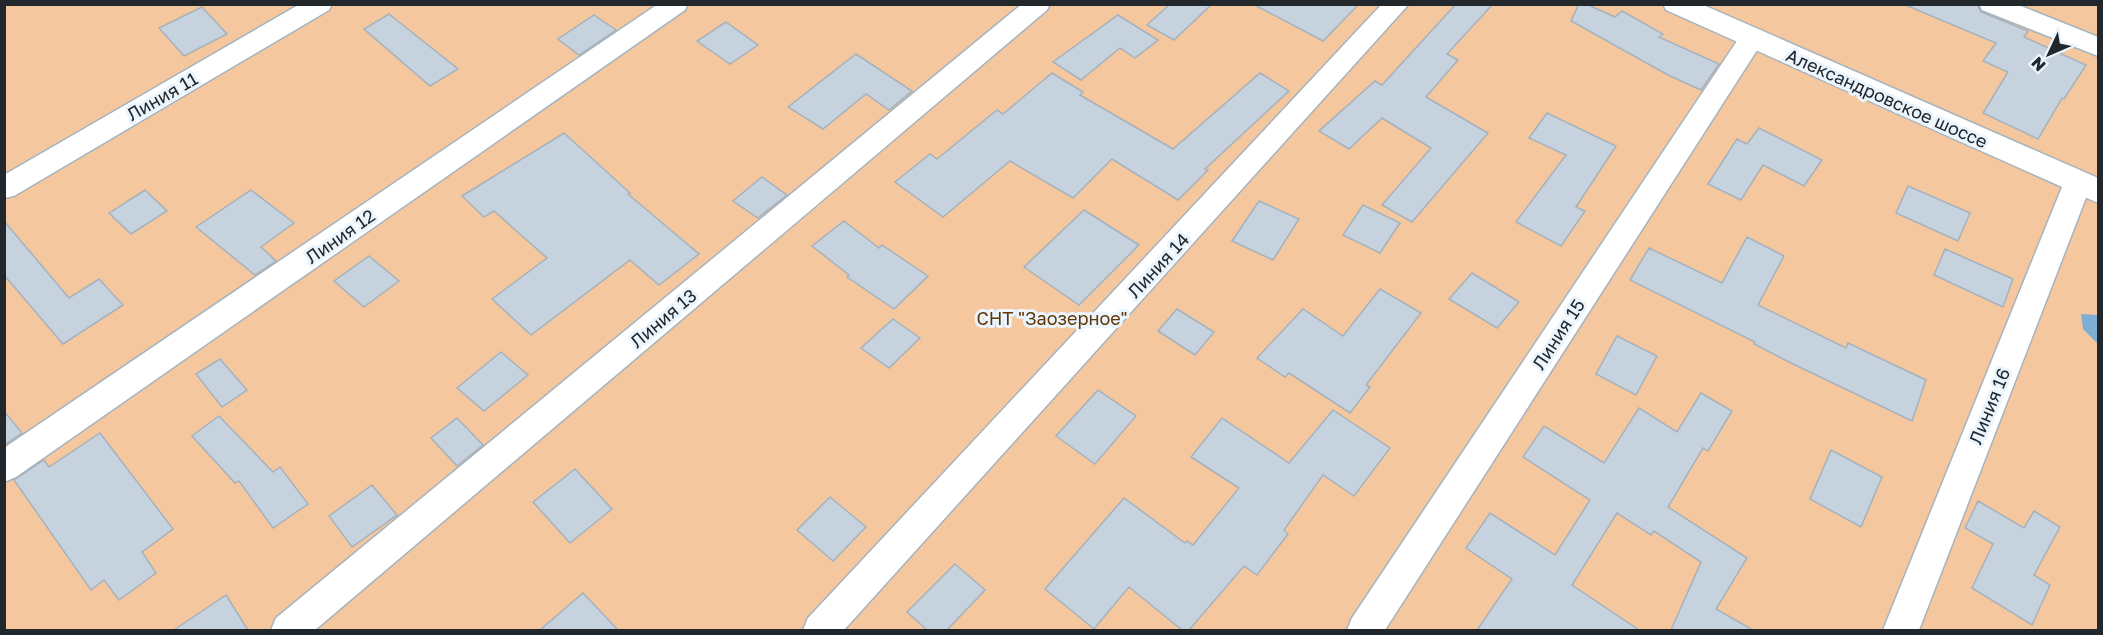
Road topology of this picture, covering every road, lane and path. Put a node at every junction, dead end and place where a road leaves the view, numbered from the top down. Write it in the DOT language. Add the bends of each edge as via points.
graph roads {
  1 [pos="320,4"];
  2 [pos="676,4"];
  3 [pos="1038,4"];
  4 [pos="1397,4"];
  5 [pos="1676,4"];
  6 [pos="1991,4"];
  7 [pos="1752,38"];
  8 [pos="2098,47"];
  9 [pos="2088,186"];
  10 [pos="4,188"];
  11 [pos="4,467"];
  12 [pos="289,630"];
  13 [pos="821,630"];
  14 [pos="1365,630"];
  15 [pos="1900,630"];
  1 -- 10 [label="street, Линия 11"];
  2 -- 11 [label="street, Линия 12"];
  3 -- 12 [label="street, Линия 13"];
  4 -- 13 [label="street, Линия 14"];
  5 -- 7 [label="street, Александровское шоссе"];
  6 -- 8 [label="street"];
  7 -- 9 [label="street, Александровское шоссе"];
  7 -- 14 [label="street, Линия 15"];
  9 -- 15 [label="street, Линия 16"];
}
